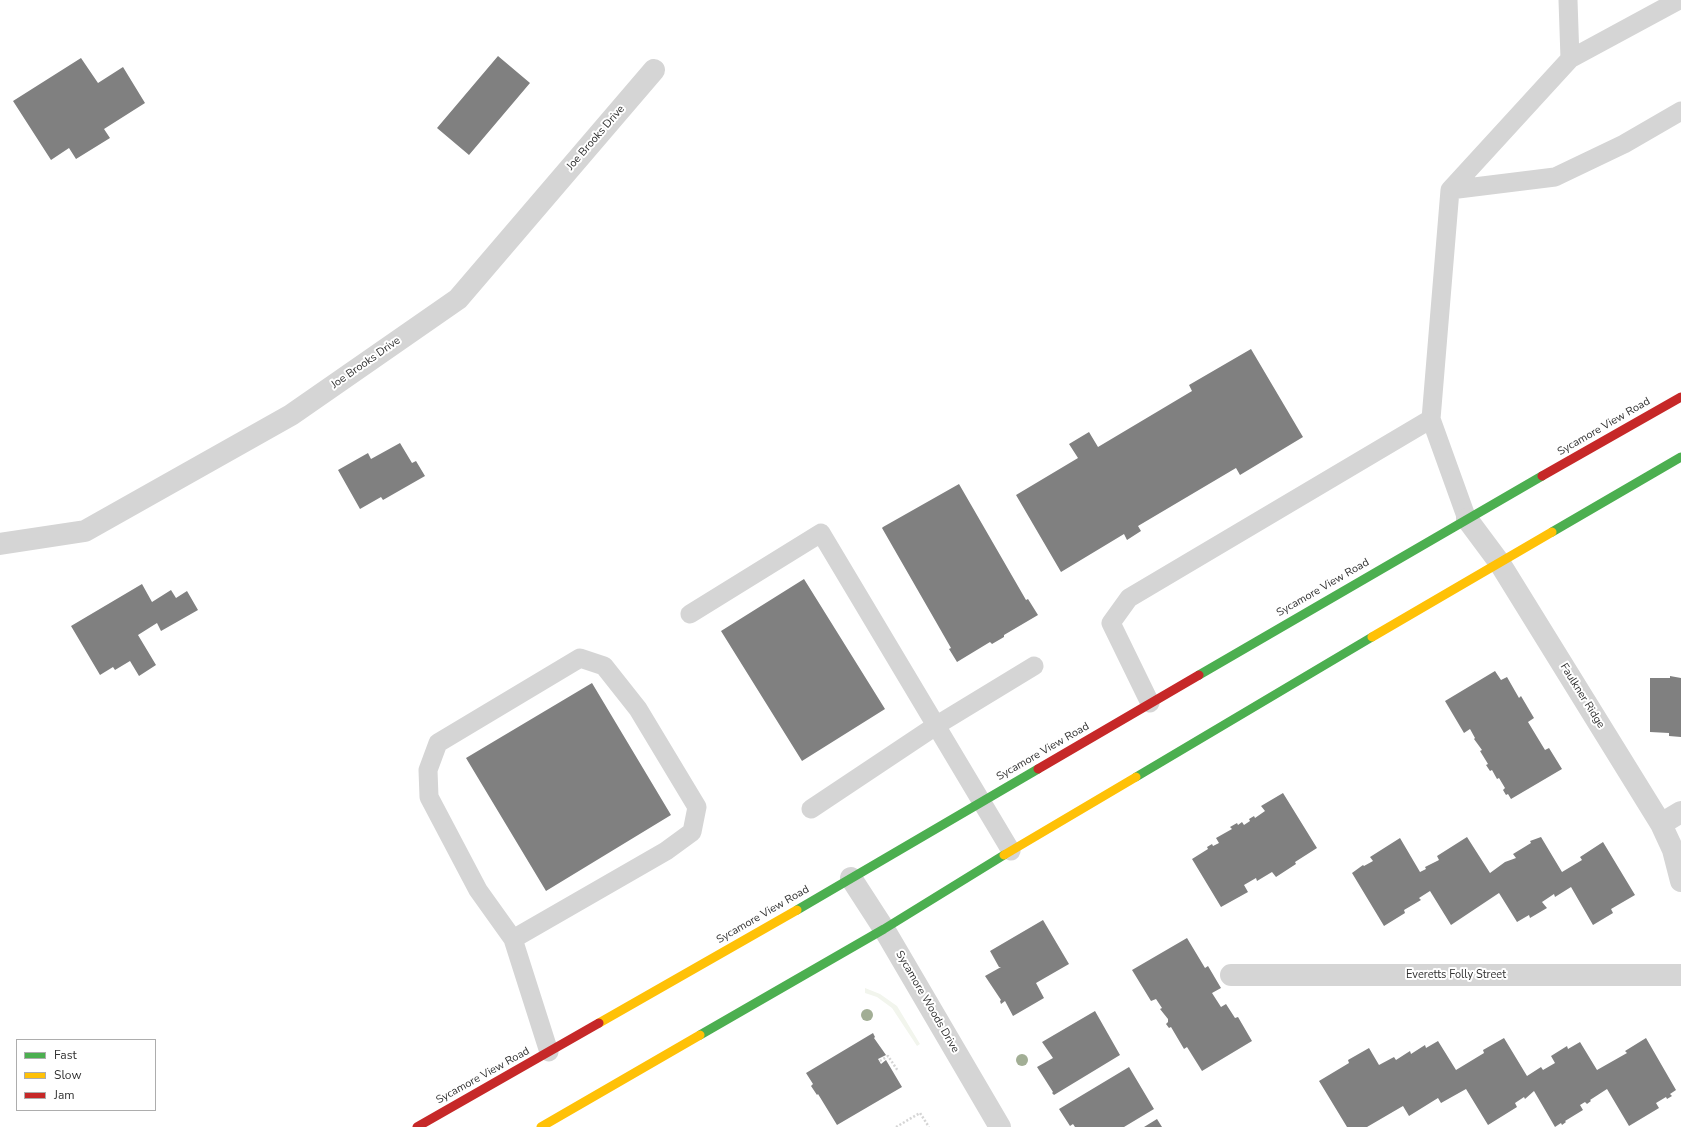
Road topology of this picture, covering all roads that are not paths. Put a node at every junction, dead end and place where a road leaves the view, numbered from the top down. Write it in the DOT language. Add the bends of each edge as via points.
graph roads {
  1 [pos="1568,0"];
  2 [pos="1679,0"];
  3 [pos="1570,59"];
  4 [pos="654,70"];
  5 [pos="1681,111"];
  6 [pos="1450,190"];
  7 [pos="1681,397"];
  8 [pos="1431,419"];
  9 [pos="1681,457"];
  10 [pos="1467,518"];
  11 [pos="0,544"];
  12 [pos="1499,562"];
  13 [pos="690,614"];
  14 [pos="1034,666"];
  15 [pos="1150,703"];
  16 [pos="937,725"];
  17 [pos="982,801"];
  18 [pos="811,809"];
  19 [pos="1681,812"];
  20 [pos="1661,824"];
  21 [pos="1011,851"];
  22 [pos="851,878"];
  23 [pos="1681,881"];
  24 [pos="884,929"];
  25 [pos="513,939"];
  26 [pos="1231,975"];
  27 [pos="1681,975"];
  28 [pos="549,1052"];
  29 [pos="417,1127"];
  30 [pos="541,1127"];
  31 [pos="1000,1127"];
  1 -- 3 [label="lane"];
  2 -- 3 [label="lane"];
  3 -- 6 [label="lane"];
  4 -- 11 [label="street, Joe Brooks Drive" via="458,299 291,415 85,531"];
  5 -- 6 [label="lane" via="1624,144 1555,177"];
  6 -- 8 [label="lane"];
  7 -- 10 [label="main road, Sycamore View Road"];
  8 -- 10 [label="lane"];
  8 -- 15 [label="lane" via="1130,598 1110,623"];
  9 -- 12 [label="main road"];
  10 -- 12 [label="street, Faulkner Ridge"];
  10 -- 15 [label="main road, Sycamore View Road"];
  12 -- 20 [label="street, Faulkner Ridge"];
  12 -- 21 [label="main road"];
  13 -- 16 [label="lane" via="821,533"];
  14 -- 16 [label="lane"];
  15 -- 17 [label="main road, Sycamore View Road"];
  16 -- 17 [label="lane"];
  16 -- 18 [label="lane"];
  17 -- 21 [label="lane"];
  17 -- 22 [label="main road, Sycamore View Road"];
  19 -- 20 [label="street"];
  20 -- 23 [label="street, Faulkner Ridge" via="1673,850"];
  21 -- 24 [label="main road"];
  22 -- 24 [label="street, Sycamore Woods Drive"];
  22 -- 28 [label="main road, Sycamore View Road"];
  24 -- 30 [label="main road"];
  24 -- 31 [label="street, Sycamore Woods Drive"];
  25 -- 25 [label="lane" via="478,890 429,797 428,770 438,743 580,658 604,666 638,709 697,807 692,832 666,851"];
  25 -- 28 [label="lane"];
  26 -- 27 [label="street, Everetts Folly Street"];
  28 -- 29 [label="main road, Sycamore View Road"];
}
